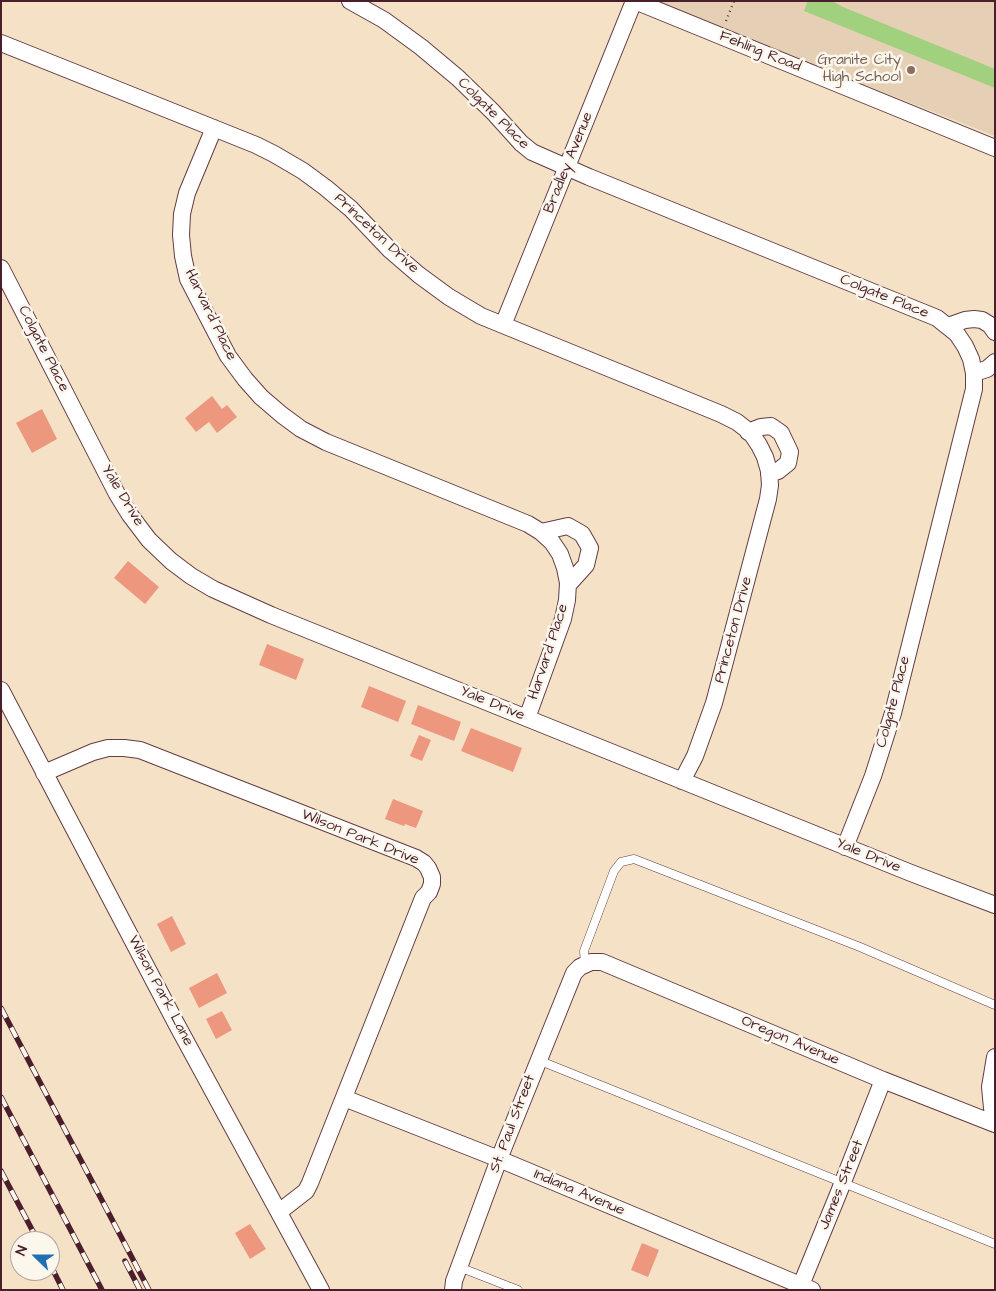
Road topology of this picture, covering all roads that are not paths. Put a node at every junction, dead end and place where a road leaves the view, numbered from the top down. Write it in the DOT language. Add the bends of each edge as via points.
graph roads {
  1 [pos="350,1"];
  2 [pos="635,1"];
  3 [pos="1,42"];
  4 [pos="214,128"];
  5 [pos="995,148"];
  6 [pos="568,168"];
  7 [pos="1,268"];
  8 [pos="503,325"];
  9 [pos="948,326"];
  10 [pos="995,332"];
  11 [pos="995,362"];
  12 [pos="974,373"];
  13 [pos="71,403"];
  14 [pos="748,432"];
  15 [pos="769,474"];
  16 [pos="541,532"];
  17 [pos="568,585"];
  18 [pos="1,690"];
  19 [pos="527,718"];
  20 [pos="44,773"];
  21 [pos="682,781"];
  22 [pos="845,847"];
  23 [pos="995,905"];
  24 [pos="585,964"];
  25 [pos="995,1005"];
  26 [pos="995,1057"];
  27 [pos="538,1060"];
  28 [pos="883,1080"];
  29 [pos="344,1098"];
  30 [pos="995,1120"];
  31 [pos="995,1124"];
  32 [pos="499,1159"];
  33 [pos="843,1182"];
  34 [pos="279,1212"];
  35 [pos="995,1244"];
  36 [pos="459,1266"];
  37 [pos="804,1288"];
  38 [pos="321,1290"];
  39 [pos="453,1290"];
  40 [pos="518,1290"];
  1 -- 6 [label="street, Colgate Place" via="384,20 458,78 521,144"];
  2 -- 5 [label="street, Fehling Road"];
  2 -- 6 [label="street, Bradley Avenue"];
  3 -- 4 [label="street, Princeton Drive"];
  4 -- 8 [label="street, Princeton Drive" via="256,145 303,171 352,210 419,275 449,297"];
  4 -- 16 [label="street, Harvard Place" via="187,193 182,214 182,256 188,278 228,356 245,379 282,415 326,442"];
  6 -- 8 [label="street, Bradley Avenue"];
  6 -- 9 [label="street, Colgate Place" via="937,318"];
  7 -- 13 [label="street, Colgate Place"];
  8 -- 14 [label="street, Princeton Drive" via="721,414"];
  9 -- 10 [label="street" via="965,320 982,320"];
  9 -- 12 [label="street, Colgate Place" via="965,346"];
  11 -- 12 [label="street"];
  12 -- 22 [label="street, Colgate Place" via="974,389 893,713"];
  13 -- 19 [label="street, Yale Drive" via="130,515 149,540 191,576 272,615"];
  14 -- 15 [label="street, Princeton Drive" via="762,451"];
  14 -- 15 [label="street" via="771,426 781,433 790,452 788,463"];
  15 -- 21 [label="street, Princeton Drive" via="768,499 714,703 695,756"];
  16 -- 17 [label="street, Harvard Place" via="560,554"];
  16 -- 17 [label="street, Harvard Place" via="568,526 582,534 590,548 586,565"];
  17 -- 19 [label="street, Harvard Place" via="563,619"];
  18 -- 20 [label="street, Wilson Park Lane"];
  19 -- 21 [label="street, Yale Drive"];
  20 -- 29 [label="street, Wilson Park Drive" via="108,748 140,750 424,863 432,884"];
  20 -- 34 [label="street, Wilson Park Lane"];
  21 -- 22 [label="street, Yale Drive"];
  22 -- 23 [label="street, Yale Drive"];
  24 -- 25 [label="lane" via="584,952 614,870 621,862 634,859 860,947"];
  24 -- 27 [label="street, St. Paul Street" via="574,973"];
  24 -- 28 [label="street, Oregon Avenue" via="602,962"];
  26 -- 30 [label="street" via="990,1088"];
  27 -- 32 [label="street, St. Paul Street"];
  27 -- 33 [label="lane"];
  28 -- 31 [label="street, Oregon Avenue"];
  28 -- 33 [label="street, James Street"];
  29 -- 32 [label="street, Indiana Avenue"];
  29 -- 34 [label="street, Wilson Park Drive" via="306,1191"];
  32 -- 36 [label="street, St. Paul Street"];
  32 -- 37 [label="street, Indiana Avenue"];
  33 -- 35 [label="lane"];
  33 -- 37 [label="street, James Street"];
  34 -- 38 [label="street, Wilson Park Lane"];
  36 -- 39 [label="street, St. Paul Street"];
  36 -- 40 [label="lane"];
}
